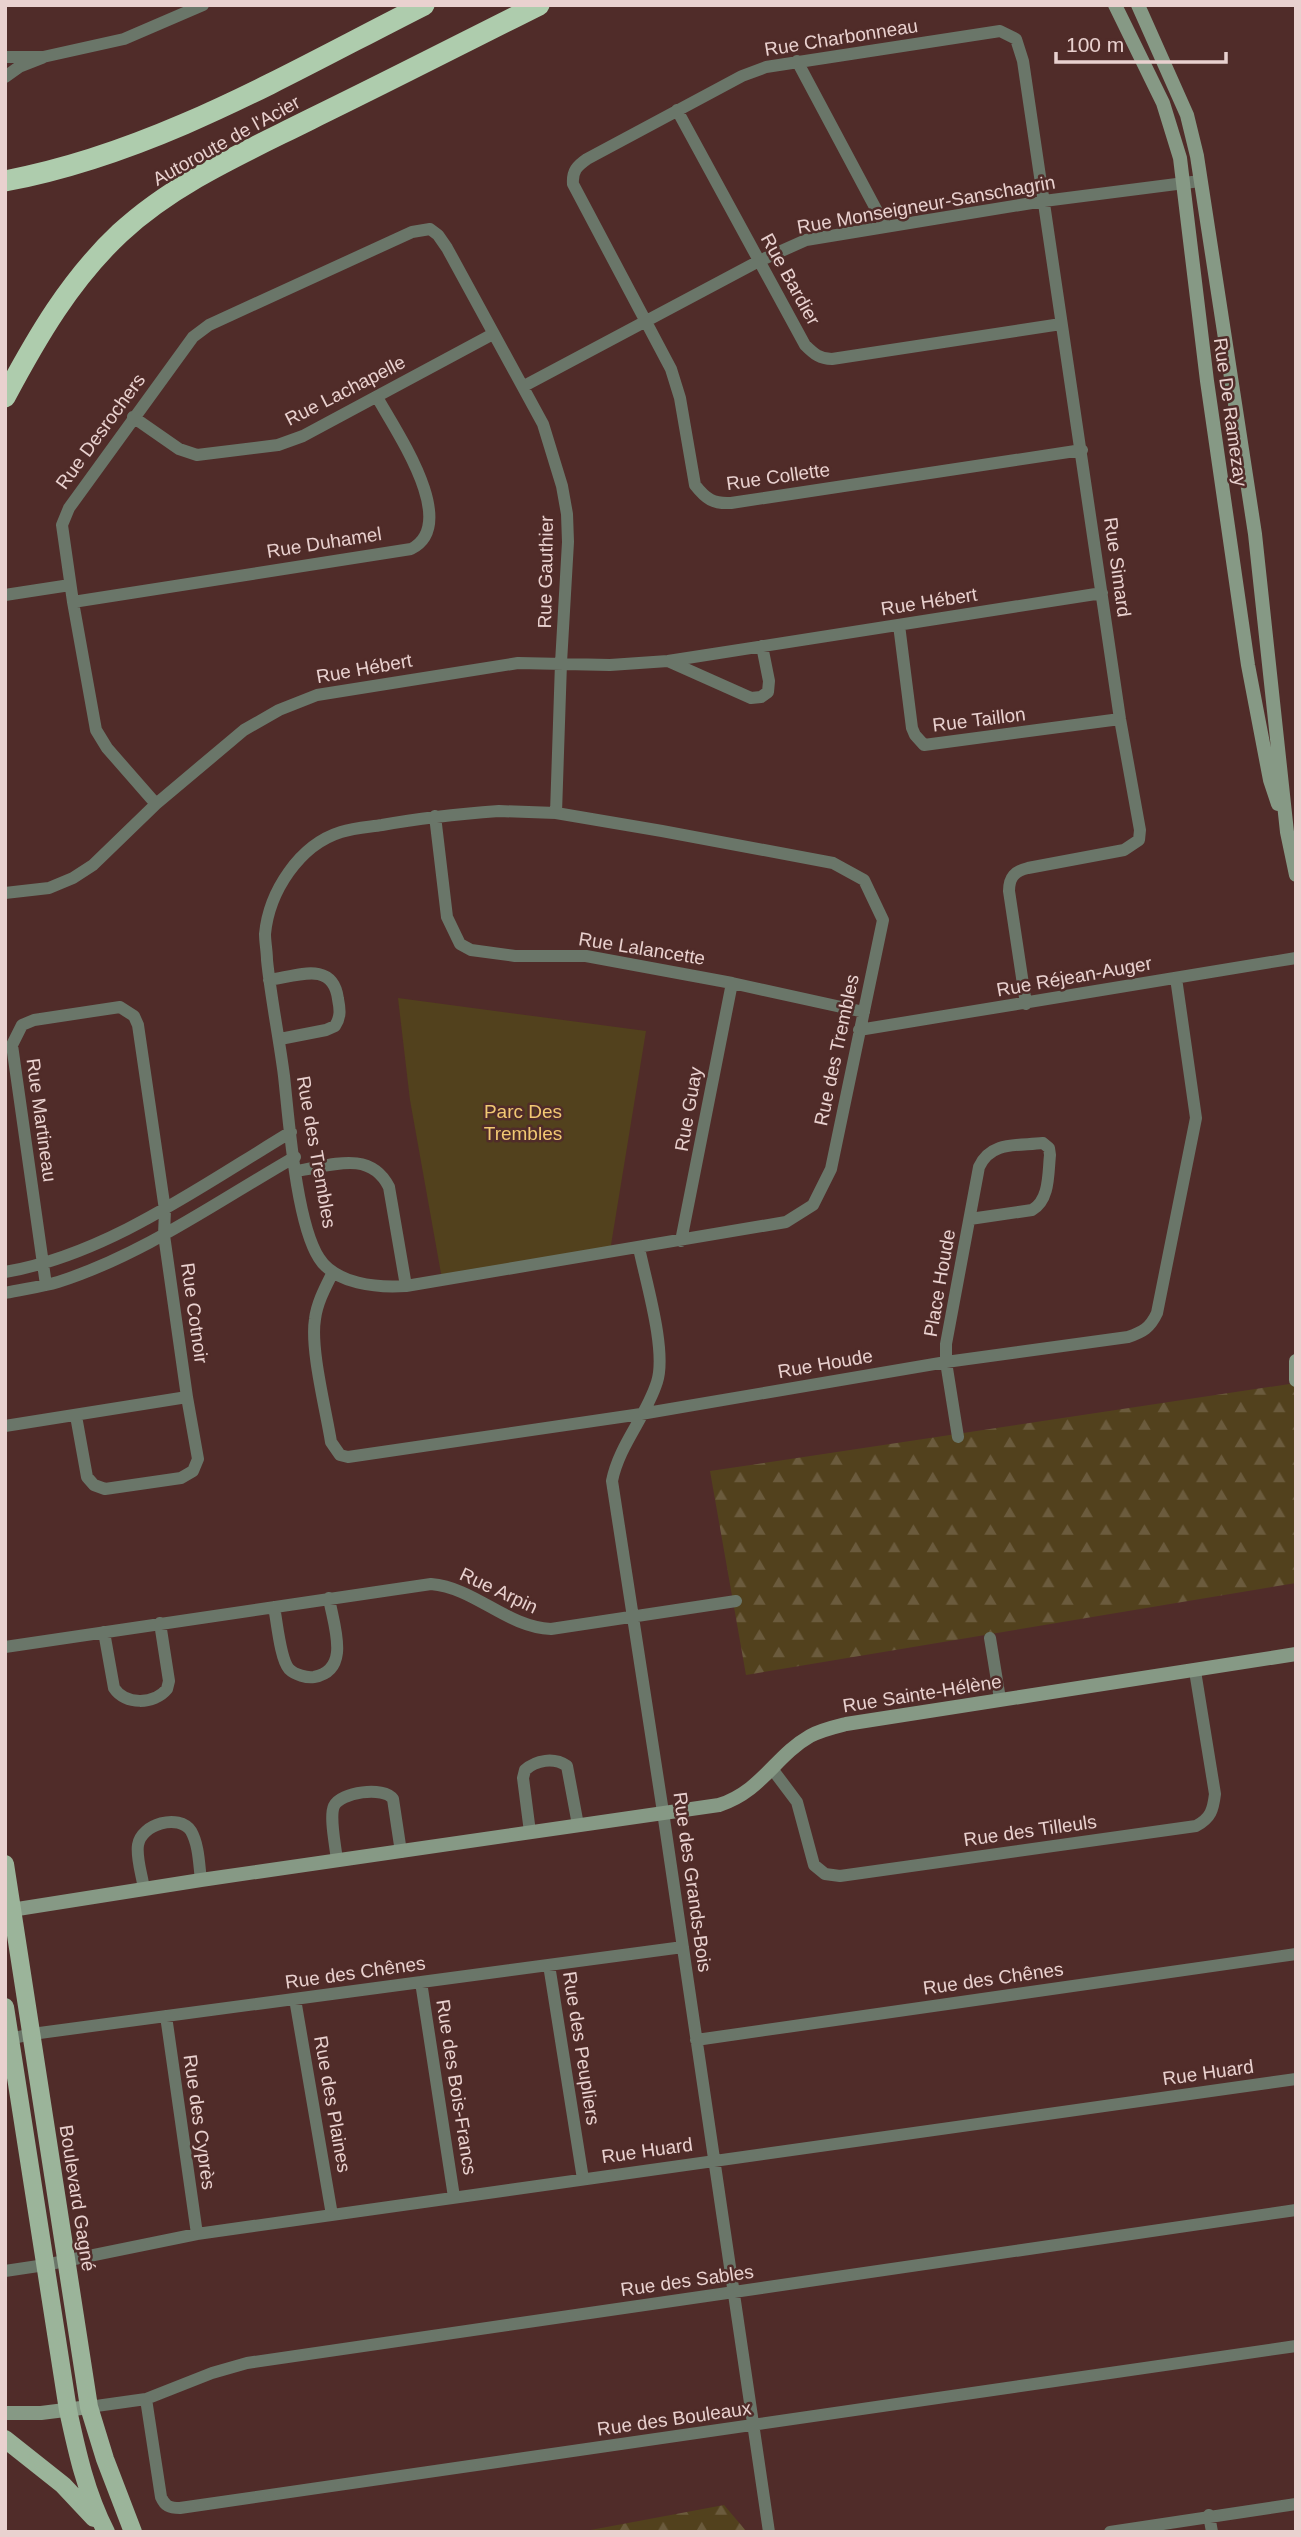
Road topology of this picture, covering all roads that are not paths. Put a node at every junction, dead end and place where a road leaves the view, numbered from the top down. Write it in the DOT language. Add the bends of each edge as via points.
graph roads {
  1 [pos="202,5"];
  2 [pos="424,5"];
  3 [pos="539,5"];
  4 [pos="1115,5"];
  5 [pos="1138,5"];
  6 [pos="1016,39"];
  7 [pos="5,57"];
  8 [pos="43,57"];
  9 [pos="797,61"];
  10 [pos="5,77"];
  11 [pos="677,110"];
  12 [pos="572,175"];
  13 [pos="5,181"];
  14 [pos="1200,181"];
  15 [pos="1183,184"];
  16 [pos="1044,201"];
  17 [pos="885,226"];
  18 [pos="438,235"];
  19 [pos="759,261"];
  20 [pos="647,321"];
  21 [pos="1061,324"];
  22 [pos="494,334"];
  23 [pos="1231,375"];
  24 [pos="1207,381"];
  25 [pos="524,386"];
  26 [pos="5,397"];
  27 [pos="377,397"];
  28 [pos="134,417"];
  29 [pos="1082,450"];
  30 [pos="1256,556"];
  31 [pos="1232,561"];
  32 [pos="70,585"];
  33 [pos="1102,593"];
  34 [pos="5,595"];
  35 [pos="73,602"];
  36 [pos="899,625"];
  37 [pos="762,646"];
  38 [pos="668,661"];
  39 [pos="561,663"];
  40 [pos="1121,719"];
  41 [pos="156,803"];
  42 [pos="556,813"];
  43 [pos="435,816"];
  44 [pos="1292,831"];
  45 [pos="1296,875"];
  46 [pos="5,893"];
  47 [pos="1296,958"];
  48 [pos="1176,978"];
  49 [pos="269,980"];
  50 [pos="732,983"];
  51 [pos="1026,1004"];
  52 [pos="864,1012"];
  53 [pos="859,1030"];
  54 [pos="279,1039"];
  55 [pos="291,1132"];
  56 [pos="295,1157"];
  57 [pos="297,1171"];
  58 [pos="165,1210"];
  59 [pos="970,1219"];
  60 [pos="164,1235"];
  61 [pos="681,1241"];
  62 [pos="639,1248"];
  63 [pos="43,1265"];
  64 [pos="5,1272"];
  65 [pos="332,1274"];
  66 [pos="46,1284"];
  67 [pos="405,1286"];
  68 [pos="5,1293"];
  69 [pos="1296,1361"];
  70 [pos="946,1363"];
  71 [pos="1296,1380"];
  72 [pos="187,1397"];
  73 [pos="641,1414"];
  74 [pos="76,1416"];
  75 [pos="5,1426"];
  76 [pos="958,1437"];
  77 [pos="329,1598"];
  78 [pos="736,1601"];
  79 [pos="274,1606"];
  80 [pos="633,1617"];
  81 [pos="160,1623"];
  82 [pos="104,1632"];
  83 [pos="990,1638"];
  84 [pos="5,1647"];
  85 [pos="1296,1654"];
  86 [pos="1195,1671"];
  87 [pos="1000,1699"];
  88 [pos="773,1770"];
  89 [pos="663,1812"];
  90 [pos="578,1825"];
  91 [pos="530,1832"];
  92 [pos="401,1852"];
  93 [pos="337,1861"];
  94 [pos="5,1864"];
  95 [pos="201,1880"];
  96 [pos="144,1889"];
  97 [pos="9,1910"];
  98 [pos="683,1947"];
  99 [pos="1296,1954"];
  100 [pos="549,1965"];
  101 [pos="421,1982"];
  102 [pos="295,1999"];
  103 [pos="5,2007"];
  104 [pos="166,2016"];
  105 [pos="32,2034"];
  106 [pos="8,2039"];
  107 [pos="696,2040"];
  108 [pos="1296,2079"];
  109 [pos="714,2160"];
  110 [pos="583,2179"];
  111 [pos="454,2197"];
  112 [pos="1296,2210"];
  113 [pos="332,2215"];
  114 [pos="197,2234"];
  115 [pos="66,2260"];
  116 [pos="45,2265"];
  117 [pos="5,2271"];
  118 [pos="734,2292"];
  119 [pos="1296,2346"];
  120 [pos="146,2399"];
  121 [pos="89,2407"];
  122 [pos="68,2410"];
  123 [pos="5,2413"];
  124 [pos="754,2426"];
  125 [pos="5,2439"];
  126 [pos="1296,2504"];
  127 [pos="1209,2515"];
  128 [pos="106,2532"];
  129 [pos="133,2532"];
  130 [pos="769,2532"];
  131 [pos="1111,2532"];
  132 [pos="1212,2532"];
  1 -- 8 [label="street" via="124,39"];
  2 -- 13 [label="highway, Autoroute de l'Acier" via="175,128 100,157"];
  3 -- 26 [label="highway, Autoroute de l'Acier" via="222,164 150,208 120,233 74,284"];
  4 -- 15 [label="street, Rue De Ramezay" via="1170,120"];
  5 -- 14 [label="street, Rue De Ramezay" via="1187,115"];
  6 -- 9 [label="street, Rue Charbonneau" via="1000,31"];
  6 -- 16 [label="street, Rue Simard"];
  7 -- 8 [label="street"];
  8 -- 10 [label="street"];
  9 -- 11 [label="street, Rue Charbonneau" via="741,76"];
  9 -- 17 [label="street"];
  11 -- 12 [label="street, Rue Charbonneau" via="587,159"];
  11 -- 19 [label="street, Rue Bardier"];
  12 -- 20 [label="street, Rue Collette"];
  14 -- 15 [label="street, Rue Monseigneur-Sanschagrin"];
  14 -- 23 [label="street, Rue De Ramezay"];
  15 -- 16 [label="street, Rue Monseigneur-Sanschagrin"];
  15 -- 24 [label="street, Rue De Ramezay"];
  16 -- 17 [label="street, Rue Monseigneur-Sanschagrin"];
  16 -- 21 [label="street, Rue Simard"];
  17 -- 19 [label="street, Rue Monseigneur-Sanschagrin" via="806,240"];
  18 -- 22 [label="street, Rue Gauthier"];
  18 -- 28 [label="street, Rue Desrochers" via="429,229 412,232 209,325 193,337"];
  19 -- 20 [label="street, Rue Monseigneur-Sanschagrin"];
  19 -- 21 [label="street, Rue Bardier" via="805,345 823,359"];
  20 -- 25 [label="street, Rue Monseigneur-Sanschagrin"];
  20 -- 29 [label="street, Rue Collette" via="680,398 695,485 716,503"];
  21 -- 29 [label="street, Rue Simard"];
  22 -- 25 [label="street, Rue Gauthier"];
  22 -- 27 [label="street, Rue Lachapelle"];
  23 -- 24 [label="street"];
  23 -- 30 [label="street, Rue De Ramezay"];
  24 -- 31 [label="street, Rue De Ramezay"];
  25 -- 39 [label="street, Rue Gauthier" via="543,424 567,514"];
  27 -- 28 [label="street, Rue Lachapelle" via="278,445 197,455 178,449"];
  27 -- 35 [label="street, Rue Duhamel" via="418,469 430,527 423,543 411,549"];
  28 -- 32 [label="street, Rue Desrochers" via="69,508 62,525"];
  29 -- 33 [label="street, Rue Simard"];
  30 -- 31 [label="street"];
  30 -- 44 [label="street, Rue De Ramezay"];
  31 -- 44 [label="street, Rue De Ramezay" via="1268,767"];
  32 -- 34 [label="street"];
  32 -- 35 [label="street, Rue Desrochers"];
  33 -- 36 [label="street, Rue Hébert"];
  33 -- 40 [label="street, Rue Simard"];
  35 -- 41 [label="street, Rue Desrochers" via="96,730"];
  36 -- 37 [label="street, Rue Hébert"];
  36 -- 40 [label="street, Rue Taillon" via="912,728 924,745"];
  37 -- 38 [label="street, Rue Hébert"];
  37 -- 38 [label="street, Rue Hébert" via="769,681 768,692 761,697 751,698"];
  38 -- 39 [label="street, Rue Hébert"];
  39 -- 41 [label="street, Rue Hébert" via="519,663 317,695 244,730"];
  39 -- 42 [label="street, Rue Gauthier"];
  40 -- 51 [label="street, Rue Simard" via="1139,840 1124,850 1019,870 1012,876 1009,891"];
  41 -- 46 [label="street, Rue Hébert" via="93,866 73,878 50,888"];
  42 -- 43 [label="street, Rue des Trembles"];
  42 -- 52 [label="street, Rue des Trembles" via="833,863 864,880 883,920"];
  43 -- 49 [label="street, Rue des Trembles" via="340,832 301,859 282,880 271,905 265,934"];
  43 -- 50 [label="street, Rue Lalancette" via="447,917 460,944 471,950 515,956 586,956"];
  44 -- 45 [label="street, Rue De Ramezay"];
  47 -- 48 [label="street, Rue Réjean-Auger"];
  48 -- 51 [label="street, Rue Réjean-Auger"];
  48 -- 70 [label="street, Rue Houde" via="1196,1118 1153,1323 1128,1337"];
  49 -- 54 [label="street, Rue des Trembles"];
  49 -- 54 [label="street" via="318,973 328,975 337,986 340,1013 335,1026"];
  50 -- 52 [label="street, Rue Lalancette"];
  50 -- 61 [label="street, Rue Guay"];
  51 -- 53 [label="street, Rue Réjean-Auger"];
  52 -- 53 [label="street, Rue des Trembles"];
  53 -- 61 [label="street, Rue des Trembles" via="831,1169 813,1205 786,1222"];
  54 -- 55 [label="street, Rue des Trembles"];
  55 -- 56 [label="street, Rue des Trembles"];
  55 -- 58 [label="street"];
  56 -- 57 [label="street, Rue des Trembles"];
  56 -- 60 [label="street"];
  57 -- 65 [label="street, Rue des Trembles" via="309,1232 318,1258"];
  57 -- 67 [label="street" via="359,1162 385,1179"];
  58 -- 60 [label="street, Rue Cotnoir"];
  58 -- 63 [label="street"];
  58 -- 63 [label="street, Rue Martineau" via="134,1016 120,1007 22,1025 12,1045"];
  59 -- 59 [label="street, Place Houde" via="979,1167 990,1151 1043,1143 1049,1148 1040,1205"];
  59 -- 70 [label="street, Place Houde"];
  60 -- 66 [label="street"];
  60 -- 72 [label="street, Rue Cotnoir"];
  61 -- 62 [label="street, Rue des Trembles"];
  62 -- 67 [label="street, Rue des Trembles"];
  62 -- 73 [label="street, Rue des Grands-Bois" via="660,1368"];
  63 -- 64 [label="street"];
  63 -- 66 [label="street, Rue Martineau"];
  65 -- 67 [label="street, Rue des Trembles" via="370,1285"];
  65 -- 73 [label="street, Rue Houde" via="321,1297 314,1337 331,1442 340,1455"];
  66 -- 68 [label="street"];
  69 -- 71 [label="street"];
  70 -- 73 [label="street, Rue Houde"];
  70 -- 76 [label="street, Place Houde"];
  72 -- 74 [label="street"];
  72 -- 74 [label="street, Rue Cotnoir" via="198,1459 193,1471 181,1478 105,1489 94,1485 87,1477"];
  73 -- 80 [label="street, Rue des Grands-Bois" via="612,1481"];
  74 -- 75 [label="street"];
  77 -- 79 [label="street, Rue Arpin"];
  77 -- 79 [label="street" via="337,1660 333,1668 313,1677 289,1670 284,1661"];
  77 -- 80 [label="street, Rue Arpin" via="431,1584 459,1589 534,1628"];
  78 -- 80 [label="street, Rue Arpin"];
  79 -- 81 [label="street, Rue Arpin"];
  80 -- 89 [label="street, Rue des Grands-Bois"];
  81 -- 82 [label="street, Rue Arpin"];
  81 -- 82 [label="street" via="169,1681 155,1699 133,1701 117,1693"];
  82 -- 84 [label="street, Rue Arpin"];
  83 -- 87 [label="street"];
  85 -- 86 [label="street, Rue Sainte-Hélène"];
  86 -- 87 [label="street, Rue Sainte-Hélène"];
  86 -- 88 [label="street, Rue des Tilleuls" via="1215,1794 1208,1819 1196,1826 840,1876 825,1874 814,1866 797,1802"];
  87 -- 88 [label="street, Rue Sainte-Hélène" via="824,1730 789,1752"];
  88 -- 89 [label="street, Rue Sainte-Hélène" via="729,1802"];
  89 -- 90 [label="street, Rue Sainte-Hélène"];
  89 -- 98 [label="street, Rue des Grands-Bois"];
  90 -- 91 [label="street, Rue Sainte-Hélène"];
  90 -- 91 [label="street" via="566,1766 554,1760 538,1762 525,1770 523,1778"];
  91 -- 92 [label="street, Rue Sainte-Hélène"];
  92 -- 93 [label="street, Rue Sainte-Hélène"];
  92 -- 93 [label="street" via="393,1799 384,1791 369,1791 334,1804"];
  93 -- 95 [label="street, Rue Sainte-Hélène"];
  94 -- 97 [label="main road, Boulevard Gagné"];
  95 -- 96 [label="street, Rue Sainte-Hélène"];
  95 -- 96 [label="street" via="192,1833 186,1824 167,1823 148,1829 140,1838"];
  96 -- 97 [label="street, Rue Sainte-Hélène"];
  97 -- 105 [label="main road, Boulevard Gagné"];
  98 -- 100 [label="street, Rue des Chênes"];
  98 -- 107 [label="street, Rue des Grands-Bois"];
  99 -- 107 [label="street, Rue des Chênes"];
  100 -- 101 [label="street, Rue des Chênes"];
  100 -- 110 [label="street, Rue des Peupliers"];
  101 -- 102 [label="street, Rue des Chênes"];
  101 -- 111 [label="street, Rue des Bois-Francs"];
  102 -- 104 [label="street, Rue des Chênes"];
  102 -- 113 [label="street, Rue des Plaines"];
  103 -- 106 [label="main road"];
  104 -- 105 [label="street, Rue des Chênes"];
  104 -- 114 [label="street, Rue des Cyprès"];
  105 -- 106 [label="street, Rue des Chênes"];
  105 -- 115 [label="main road, Boulevard Gagné"];
  106 -- 116 [label="main road"];
  107 -- 109 [label="street, Rue des Grands-Bois"];
  108 -- 109 [label="street, Rue Huard"];
  109 -- 110 [label="street, Rue Huard"];
  109 -- 118 [label="street, Rue des Grands-Bois"];
  110 -- 111 [label="street, Rue Huard"];
  111 -- 113 [label="street, Rue Huard"];
  112 -- 118 [label="street, Rue des Sables"];
  113 -- 114 [label="street, Rue Huard"];
  114 -- 115 [label="street, Rue Huard"];
  115 -- 116 [label="street, Rue Huard"];
  115 -- 121 [label="main road, Boulevard Gagné"];
  116 -- 117 [label="street, Rue Huard"];
  116 -- 122 [label="main road"];
  118 -- 120 [label="street, Rue des Sables" via="247,2363"];
  118 -- 124 [label="street, Rue des Grands-Bois"];
  119 -- 124 [label="street, Rue des Bouleaux"];
  120 -- 121 [label="street, Rue des Sables"];
  120 -- 124 [label="street, Rue des Bouleaux" via="161,2497 172,2508"];
  121 -- 122 [label="street"];
  121 -- 129 [label="main road, Boulevard Gagné"];
  122 -- 123 [label="street"];
  122 -- 128 [label="main road" via="80,2466"];
  124 -- 130 [label="street, Rue des Grands-Bois"];
  125 -- 128 [label="main road" via="63,2485"];
  126 -- 127 [label="street"];
  127 -- 131 [label="street"];
  127 -- 132 [label="street"];
}
